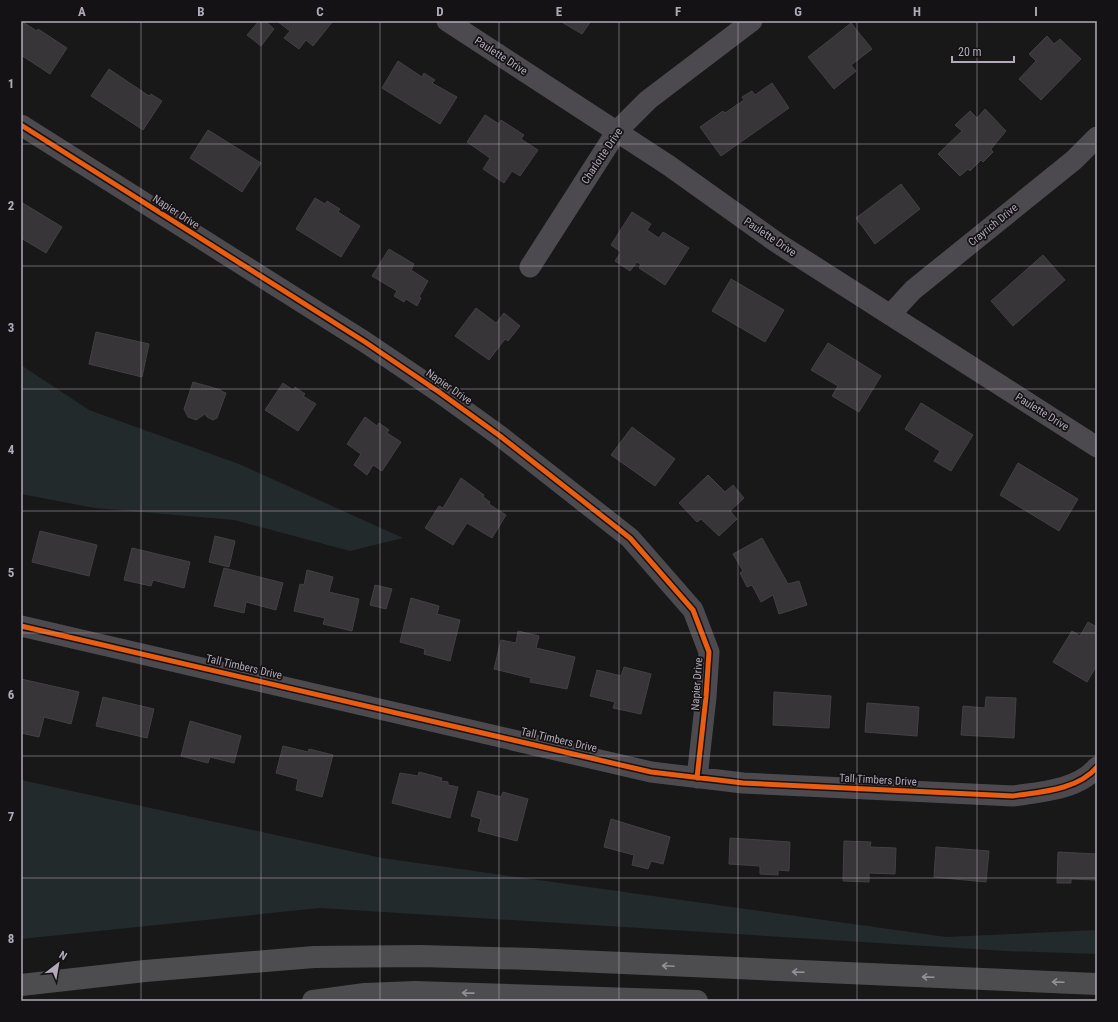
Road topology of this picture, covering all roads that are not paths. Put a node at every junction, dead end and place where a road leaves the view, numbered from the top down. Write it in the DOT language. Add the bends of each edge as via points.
graph roads {
  1 [pos="447,21"];
  2 [pos="752,21"];
  3 [pos="21,124"];
  4 [pos="617,131"];
  5 [pos="1097,137"];
  6 [pos="530,267"];
  7 [pos="890,315"];
  8 [pos="1097,447"];
  9 [pos="21,626"];
  10 [pos="1096,770"];
  11 [pos="696,778"];
  12 [pos="21,984"];
  13 [pos="1097,984"];
  14 [pos="313,1001"];
  15 [pos="698,1001"];
  1 -- 4 [label="street, Paulette Drive"];
  2 -- 4 [label="street, Charlotte Drive" via="648,100"];
  3 -- 11 [label="street, Napier Drive" via="365,342 439,392 500,436 630,538 693,610 709,652"];
  4 -- 6 [label="street, Charlotte Drive"];
  4 -- 7 [label="street, Paulette Drive" via="776,242"];
  5 -- 7 [label="street, Crayrich Drive" via="1074,160 913,290"];
  7 -- 8 [label="street, Paulette Drive"];
  9 -- 11 [label="street, Tall Timbers Drive" via="651,772"];
  10 -- 11 [label="street, Tall Timbers Drive" via="1076,782 1050,790 1013,796 743,783"];
  13 -- 12 [label="highway, one-way" via="420,956 314,957"];
  15 -- 14 [label="highway, one-way" via="415,992 365,994"];
}
